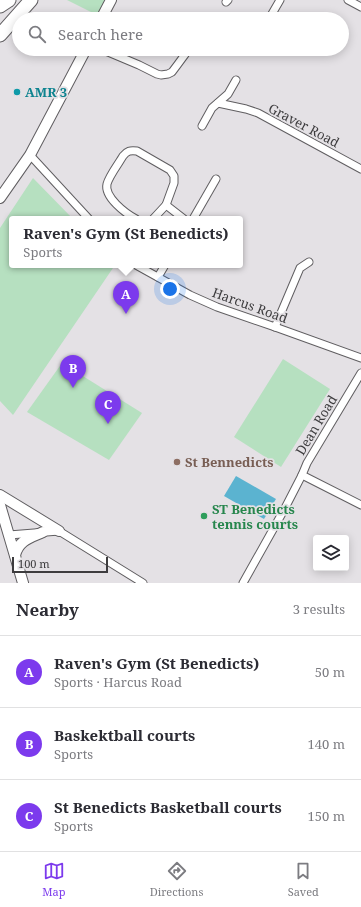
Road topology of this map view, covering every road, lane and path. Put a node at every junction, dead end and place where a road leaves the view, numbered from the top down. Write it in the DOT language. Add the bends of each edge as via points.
graph roads {
  1 [pos="9,0"];
  2 [pos="31,0"];
  3 [pos="111,0"];
  4 [pos="280,0"];
  5 [pos="348,0"];
  6 [pos="0,6"];
  7 [pos="361,7"];
  8 [pos="20,12"];
  9 [pos="105,12"];
  10 [pos="273,12"];
  11 [pos="12,21"];
  12 [pos="0,35"];
  13 [pos="82,56"];
  14 [pos="118,56"];
  15 [pos="184,56"];
  16 [pos="236,80"];
  17 [pos="218,103"];
  18 [pos="202,126"];
  19 [pos="30,155"];
  20 [pos="361,169"];
  21 [pos="216,179"];
  22 [pos="0,198"];
  23 [pos="166,205"];
  24 [pos="86,216"];
  25 [pos="131,216"];
  26 [pos="156,216"];
  27 [pos="180,216"];
  28 [pos="195,216"];
  29 [pos="309,262"];
  30 [pos="142,268"];
  31 [pos="163,268"];
  32 [pos="158,277"];
  33 [pos="275,327"];
  34 [pos="361,358"];
  35 [pos="361,373"];
  36 [pos="302,474"];
  37 [pos="0,495"];
  38 [pos="0,505"];
  39 [pos="361,505"];
  40 [pos="59,531"];
  41 [pos="43,532"];
  42 [pos="5,535"];
  43 [pos="15,555"];
  44 [pos="22,583"];
  45 [pos="143,583"];
  46 [pos="243,583"];
  1 -- 6 [label="highway"];
  2 -- 8 [label="highway"];
  3 -- 9 [label="main road"];
  4 -- 10 [label="street"];
  5 -- 7 [label="street"];
  11 -- 12 [label="highway"];
  13 -- 19 [label="main road"];
  14 -- 15 [label="street" via="161,75 172,72"];
  16 -- 17 [label="street" via="228,94"];
  17 -- 18 [label="street" via="212,108"];
  17 -- 20 [label="street, Graver Road" via="258,114"];
  19 -- 22 [label="main road"];
  19 -- 24 [label="street"];
  21 -- 28 [label="street"];
  23 -- 25 [label="street" via="174,183 174,176 170,170 136,151 129,151 108,180 106,187 119,207"];
  23 -- 26 [label="street"];
  23 -- 27 [label="street"];
  29 -- 33 [label="street" via="300,268"];
  30 -- 32 [label="street, Harcus Road"];
  31 -- 32 [label="street"];
  32 -- 33 [label="street, Harcus Road" via="210,304"];
  33 -- 34 [label="street, Harcus Road"];
  35 -- 36 [label="street, Dean Road"];
  36 -- 39 [label="street, Dean Road"];
  36 -- 46 [label="street"];
  37 -- 40 [label="main road"];
  38 -- 42 [label="main road"];
  40 -- 41 [label="street"];
  40 -- 45 [label="street"];
  41 -- 42 [label="street"];
  41 -- 43 [label="main road" via="22,542"];
  42 -- 43 [label="main road"];
  43 -- 44 [label="main road"];
}
